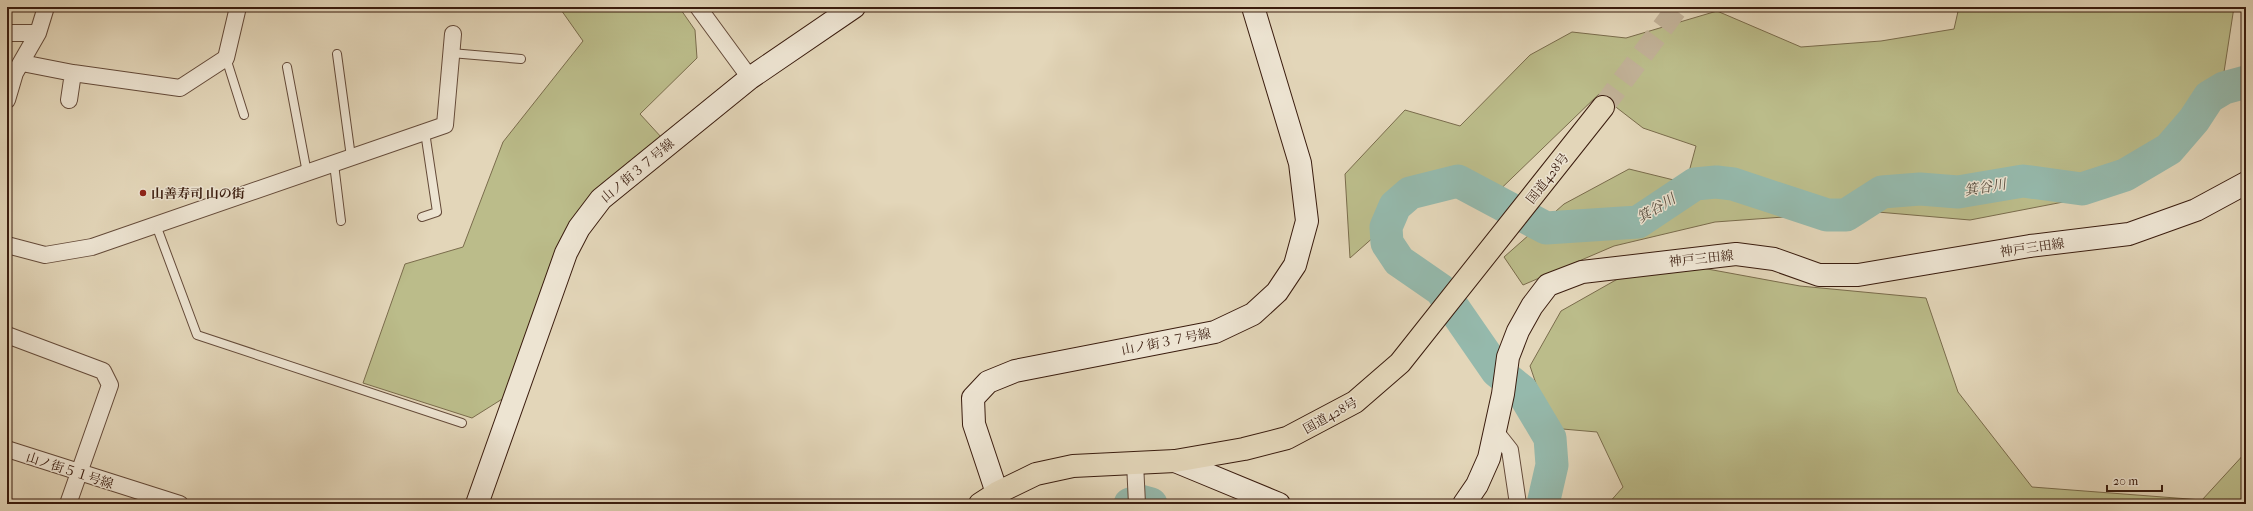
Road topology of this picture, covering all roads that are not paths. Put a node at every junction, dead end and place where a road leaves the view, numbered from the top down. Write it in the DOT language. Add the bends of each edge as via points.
graph roads {
  1 [pos="46,7"];
  2 [pos="238,7"];
  3 [pos="698,7"];
  4 [pos="854,7"];
  5 [pos="1253,7"];
  6 [pos="7,33"];
  7 [pos="38,33"];
  8 [pos="453,34"];
  9 [pos="451,53"];
  10 [pos="337,54"];
  11 [pos="226,58"];
  12 [pos="521,59"];
  13 [pos="22,63"];
  14 [pos="287,67"];
  15 [pos="73,73"];
  16 [pos="750,78"];
  17 [pos="7,100"];
  18 [pos="69,100"];
  19 [pos="1603,107"];
  20 [pos="244,115"];
  21 [pos="425,132"];
  22 [pos="351,157"];
  23 [pos="334,164"];
  24 [pos="307,173"];
  25 [pos="2246,183"];
  26 [pos="422,217"];
  27 [pos="341,221"];
  28 [pos="156,225"];
  29 [pos="7,245"];
  30 [pos="7,336"];
  31 [pos="462,423"];
  32 [pos="1495,431"];
  33 [pos="7,449"];
  34 [pos="1175,461"];
  35 [pos="1135,463"];
  36 [pos="78,473"];
  37 [pos="988,498"];
  38 [pos="68,504"];
  39 [pos="180,504"];
  40 [pos="476,504"];
  41 [pos="1137,504"];
  42 [pos="1279,504"];
  43 [pos="1464,504"];
  44 [pos="1518,504"];
  1 -- 7 [label="street"];
  2 -- 11 [label="street"];
  3 -- 16 [label="street"];
  4 -- 16 [label="street, 山ノ街３７号線"];
  5 -- 37 [label="street, 山ノ街３７号線" via="1300,163 1307,221 1295,265 1277,292 1253,314 1215,332 1015,371 988,382 973,398 974,424"];
  6 -- 7 [label="street"];
  7 -- 13 [label="street"];
  8 -- 9 [label="street"];
  9 -- 12 [label="lane"];
  9 -- 21 [label="street" via="445,125"];
  10 -- 22 [label="lane"];
  11 -- 15 [label="street" via="180,88"];
  11 -- 20 [label="lane"];
  13 -- 15 [label="street"];
  13 -- 17 [label="street" via="15,73"];
  14 -- 24 [label="lane"];
  15 -- 18 [label="street"];
  16 -- 40 [label="street, 山ノ街３７号線" via="601,199 579,228 566,253"];
  19 -- 34 [label="highway, 国道428号" via="1400,363 1354,402 1287,438 1244,450"];
  21 -- 22 [label="street"];
  21 -- 26 [label="lane" via="436,212"];
  22 -- 23 [label="street"];
  23 -- 24 [label="street"];
  23 -- 27 [label="lane"];
  24 -- 28 [label="street"];
  25 -- 32 [label="street, 神戸三田線" via="2196,210 2129,234 2030,246 1858,274 1820,275 1774,258 1736,254 1582,272 1548,285 1518,331 1508,357"];
  28 -- 29 [label="street" via="92,247 45,255"];
  28 -- 31 [label="lane" via="198,335"];
  30 -- 36 [label="street" via="103,371 110,385"];
  32 -- 43 [label="street, 神戸三田線" via="1489,458 1477,485"];
  32 -- 44 [label="street" via="1510,450"];
  33 -- 36 [label="street, 山ノ街５１号線"];
  34 -- 35 [label="highway, 国道428号"];
  34 -- 42 [label="street"];
  35 -- 37 [label="highway, 国道428号" via="1073,466 1036,474"];
  35 -- 41 [label="street"];
  36 -- 38 [label="street"];
  36 -- 39 [label="street, 山ノ街５１号線"];
}
